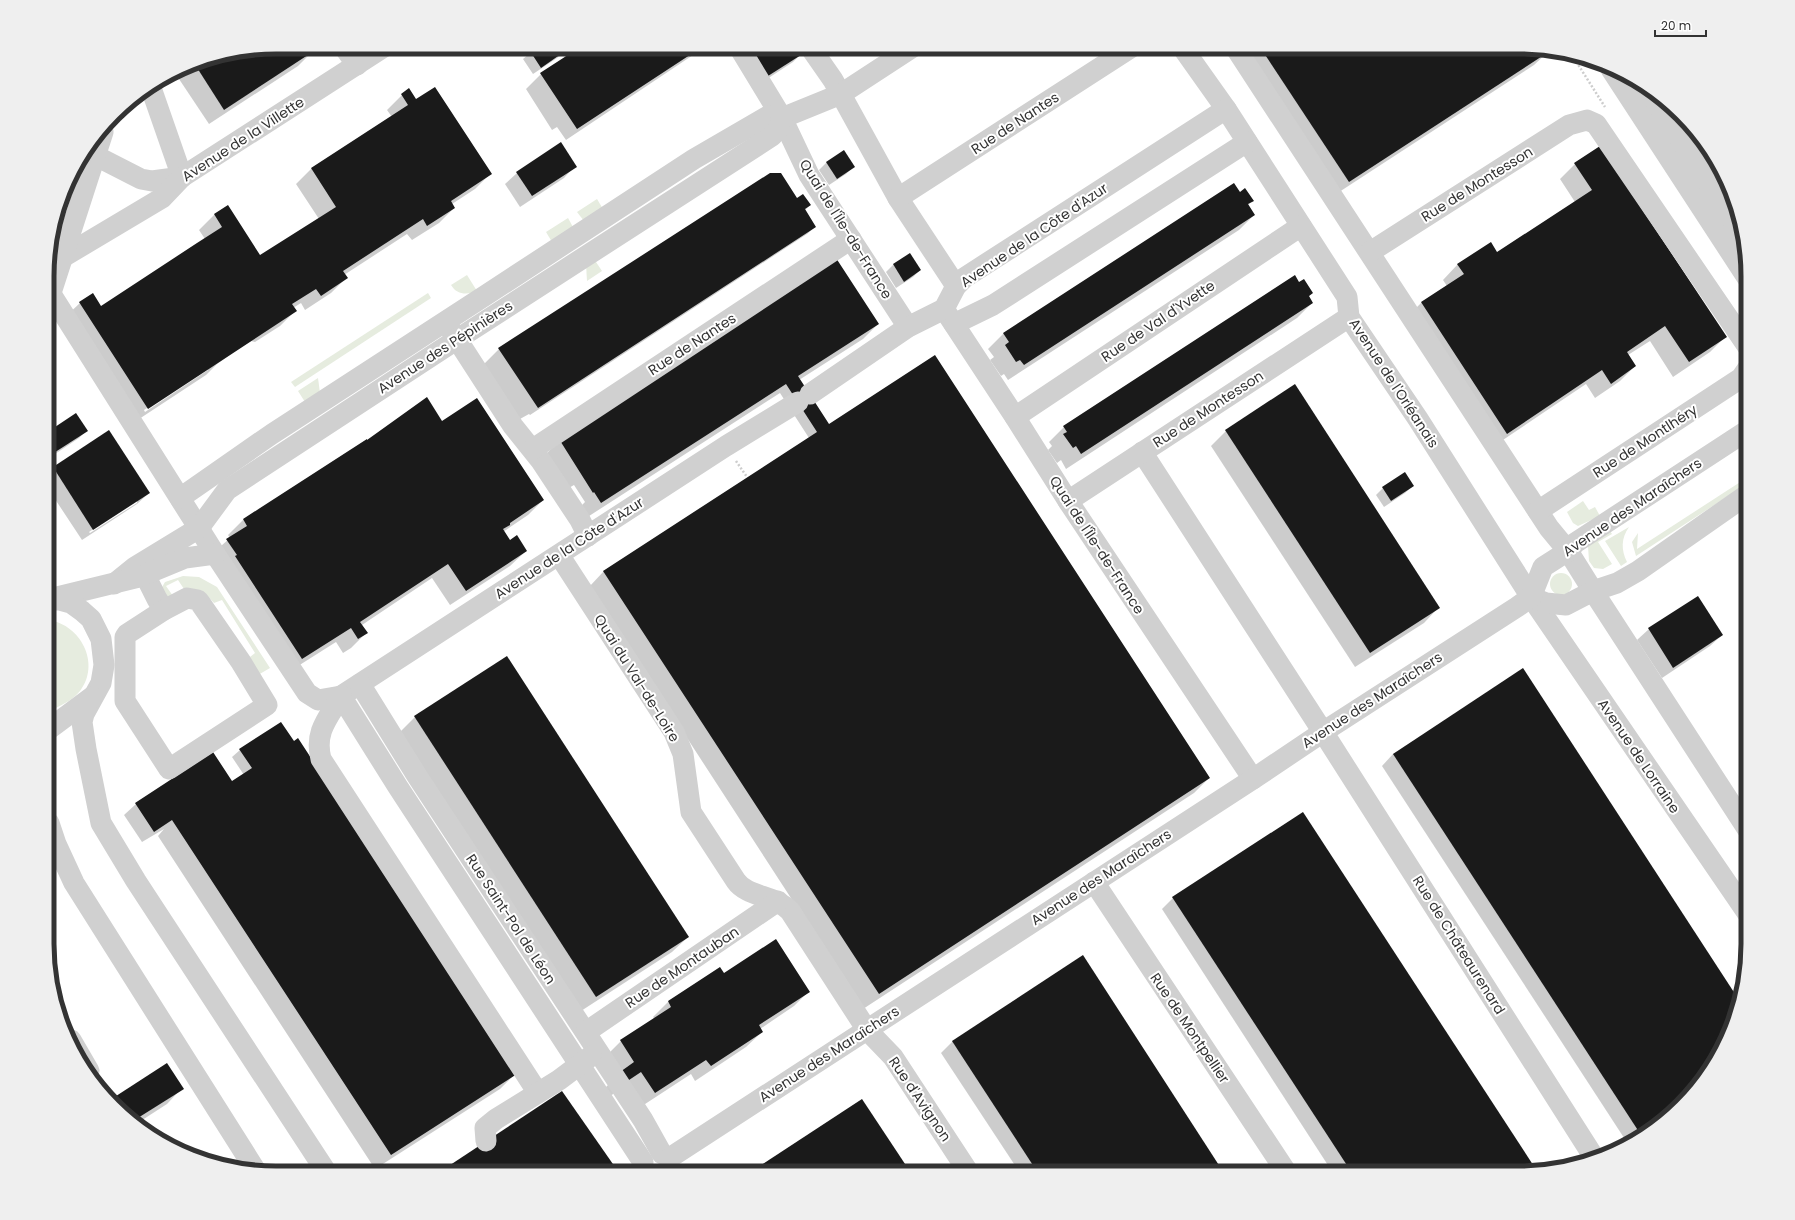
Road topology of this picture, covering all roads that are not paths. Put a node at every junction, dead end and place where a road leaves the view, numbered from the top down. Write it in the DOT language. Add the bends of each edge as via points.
graph roads {
  1 [pos="349,54"];
  2 [pos="373,54"];
  3 [pos="743,54"];
  4 [pos="815,54"];
  5 [pos="902,54"];
  6 [pos="1121,54"];
  7 [pos="1187,54"];
  8 [pos="1240,54"];
  9 [pos="356,65"];
  10 [pos="1616,76"];
  11 [pos="152,92"];
  12 [pos="841,94"];
  13 [pos="1656,101"];
  14 [pos="1226,109"];
  15 [pos="782,118"];
  16 [pos="101,140"];
  17 [pos="1247,142"];
  18 [pos="96,156"];
  19 [pos="182,177"];
  20 [pos="898,198"];
  21 [pos="1734,222"];
  22 [pos="1301,226"];
  23 [pos="851,239"];
  24 [pos="1370,252"];
  25 [pos="63,258"];
  26 [pos="1741,268"];
  27 [pos="54,285"];
  28 [pos="956,286"];
  29 [pos="54,303"];
  30 [pos="949,316"];
  31 [pos="1349,317"];
  32 [pos="445,322"];
  33 [pos="908,327"];
  34 [pos="1741,337"];
  35 [pos="456,340"];
  36 [pos="1741,378"];
  37 [pos="1015,417"];
  38 [pos="1741,435"];
  39 [pos="533,449"];
  40 [pos="1142,452"];
  41 [pos="180,498"];
  42 [pos="1741,499"];
  43 [pos="1068,500"];
  44 [pos="1538,511"];
  45 [pos="199,528"];
  46 [pos="588,536"];
  47 [pos="1568,550"];
  48 [pos="215,554"];
  49 [pos="559,555"];
  50 [pos="145,575"];
  51 [pos="114,584"];
  52 [pos="1592,591"];
  53 [pos="1531,597"];
  54 [pos="54,599"];
  55 [pos="54,600"];
  56 [pos="164,610"];
  57 [pos="360,684"];
  58 [pos="97,693"];
  59 [pos="341,696"];
  60 [pos="54,725"];
  61 [pos="1323,732"];
  62 [pos="1253,779"];
  63 [pos="1741,819"];
  64 [pos="54,838"];
  65 [pos="1094,882"];
  66 [pos="778,902"];
  67 [pos="1741,904"];
  68 [pos="867,1030"];
  69 [pos="586,1032"];
  70 [pos="598,1051"];
  71 [pos="579,1064"];
  72 [pos="538,1093"];
  73 [pos="486,1141"];
  74 [pos="1591,1154"];
  75 [pos="669,1161"];
  76 [pos="252,1165"];
  77 [pos="323,1166"];
  78 [pos="642,1166"];
  79 [pos="644,1166"];
  80 [pos="964,1166"];
  81 [pos="1282,1166"];
  1 -- 9 [label="street"];
  2 -- 9 [label="street, Avenue de la Villette"];
  3 -- 15 [label="street, Quai de l'Île-de-France"];
  4 -- 12 [label="street"];
  5 -- 12 [label="street, Avenue des Pépinières"];
  6 -- 20 [label="street, Rue de Nantes"];
  7 -- 14 [label="street, Avenue de l'Orléanais"];
  8 -- 24 [label="street"];
  9 -- 19 [label="street, Avenue de la Villette"];
  10 -- 26 [label="street"];
  11 -- 19 [label="street"];
  12 -- 15 [label="street, Avenue des Pépinières"];
  12 -- 20 [label="street"];
  13 -- 21 [label="street"];
  14 -- 17 [label="street, Avenue de l'Orléanais"];
  14 -- 28 [label="street, Avenue de la Côte d'Azur"];
  15 -- 23 [label="street, Quai de l'Île-de-France" via="809,174"];
  15 -- 32 [label="street, Avenue des Pépinières" via="768,116 701,156"];
  15 -- 35 [label="street, Avenue des Pépinières" via="772,136"];
  16 -- 18 [label="street"];
  17 -- 22 [label="street, Avenue de l'Orléanais"];
  17 -- 30 [label="street, Avenue de la Côte d'Azur" via="993,305"];
  18 -- 19 [label="street" via="141,179 152,181"];
  18 -- 25 [label="street"];
  19 -- 25 [label="street, Avenue de la Villette" via="162,198"];
  20 -- 28 [label="street"];
  22 -- 31 [label="street, Avenue de l'Orléanais" via="1347,297"];
  22 -- 37 [label="street, Rue de Val d'Yvette"];
  23 -- 33 [label="street, Quai de l'Île-de-France"];
  23 -- 39 [label="street, Rue de Nantes"];
  24 -- 34 [label="street, Rue de Montesson" via="1570,125 1586,120 1596,124"];
  24 -- 44 [label="street"];
  25 -- 27 [label="street"];
  28 -- 30 [label="street, Avenue de la Côte d'Azur"];
  29 -- 41 [label="street"];
  30 -- 33 [label="street, Avenue de la Côte d'Azur"];
  30 -- 37 [label="street, Quai de l'Île-de-France"];
  31 -- 40 [label="street, Rue de Montesson"];
  31 -- 53 [label="street, Avenue de l'Orléanais" via="1418,419"];
  32 -- 35 [label="street"];
  32 -- 41 [label="street, Avenue des Pépinières" via="253,447"];
  33 -- 46 [label="street, Avenue de la Côte d'Azur" via="804,398"];
  35 -- 39 [label="street" via="513,426"];
  35 -- 45 [label="street, Avenue des Pépinières" via="227,490"];
  36 -- 44 [label="street, Rue de Montlhéry"];
  37 -- 43 [label="street, Quai de l'Île-de-France"];
  38 -- 47 [label="street, Avenue des Maraîchers"];
  39 -- 46 [label="street"];
  40 -- 43 [label="street, Rue de Montesson"];
  40 -- 61 [label="street, Rue de Châteaurenard"];
  41 -- 45 [label="street"];
  42 -- 52 [label="street" via="1638,571 1617,583"];
  43 -- 62 [label="street, Quai de l'Île-de-France"];
  44 -- 47 [label="street"];
  45 -- 48 [label="street"];
  45 -- 51 [label="street, Avenue des Pépinières" via="135,567"];
  46 -- 49 [label="street, Avenue de la Côte d'Azur"];
  47 -- 52 [label="street"];
  47 -- 53 [label="street, Avenue des Maraîchers" via="1543,567"];
  48 -- 50 [label="street" via="185,558"];
  48 -- 59 [label="street" via="307,693 318,700"];
  49 -- 57 [label="street, Avenue de la Côte d'Azur"];
  49 -- 66 [label="street, Quai du Val-de-Loire" via="674,732 683,754 690,812 738,884 745,890"];
  50 -- 51 [label="street"];
  50 -- 56 [label="street"];
  51 -- 54 [label="street"];
  52 -- 53 [label="street" via="1566,605 1546,603"];
  52 -- 63 [label="street"];
  53 -- 61 [label="street, Avenue des Maraîchers"];
  53 -- 67 [label="street, Avenue de Lorraine"];
  55 -- 58 [label="street" via="71,603 90,619 101,639 104,665"];
  56 -- 56 [label="street" via="125,637 124,697 169,769 267,705 198,600 187,598"];
  57 -- 59 [label="street, Avenue de la Côte d'Azur"];
  57 -- 69 [label="street, Rue Saint-Pol de Léon" via="417,776"];
  58 -- 60 [label="street"];
  58 -- 77 [label="street" via="84,714 82,728 101,823 136,881"];
  59 -- 71 [label="street, Rue Saint-Pol de Léon"];
  59 -- 72 [label="street" via="319,733 318,748 321,759"];
  61 -- 62 [label="street, Avenue des Maraîchers"];
  61 -- 74 [label="street, Rue de Châteaurenard"];
  62 -- 65 [label="street, Avenue des Maraîchers"];
  64 -- 76 [label="street" via="74,883"];
  65 -- 68 [label="street, Avenue des Maraîchers"];
  65 -- 81 [label="street, Rue de Montpellier"];
  66 -- 68 [label="street, Quai du Val-de-Loire" via="786,906 798,923"];
  66 -- 69 [label="street, Rue de Montauban"];
  68 -- 75 [label="street, Avenue des Maraîchers"];
  68 -- 80 [label="street, Rue d'Avignon" via="892,1056"];
  69 -- 70 [label="street, Rue Saint-Pol de Léon"];
  70 -- 71 [label="street"];
  70 -- 75 [label="street, Rue Saint-Pol de Léon"];
  71 -- 72 [label="street"];
  71 -- 78 [label="street, Rue Saint-Pol de Léon"];
  72 -- 73 [label="street" via="485,1128"];
  75 -- 79 [label="street, Avenue des Maraîchers" via="653,1154"];
}
